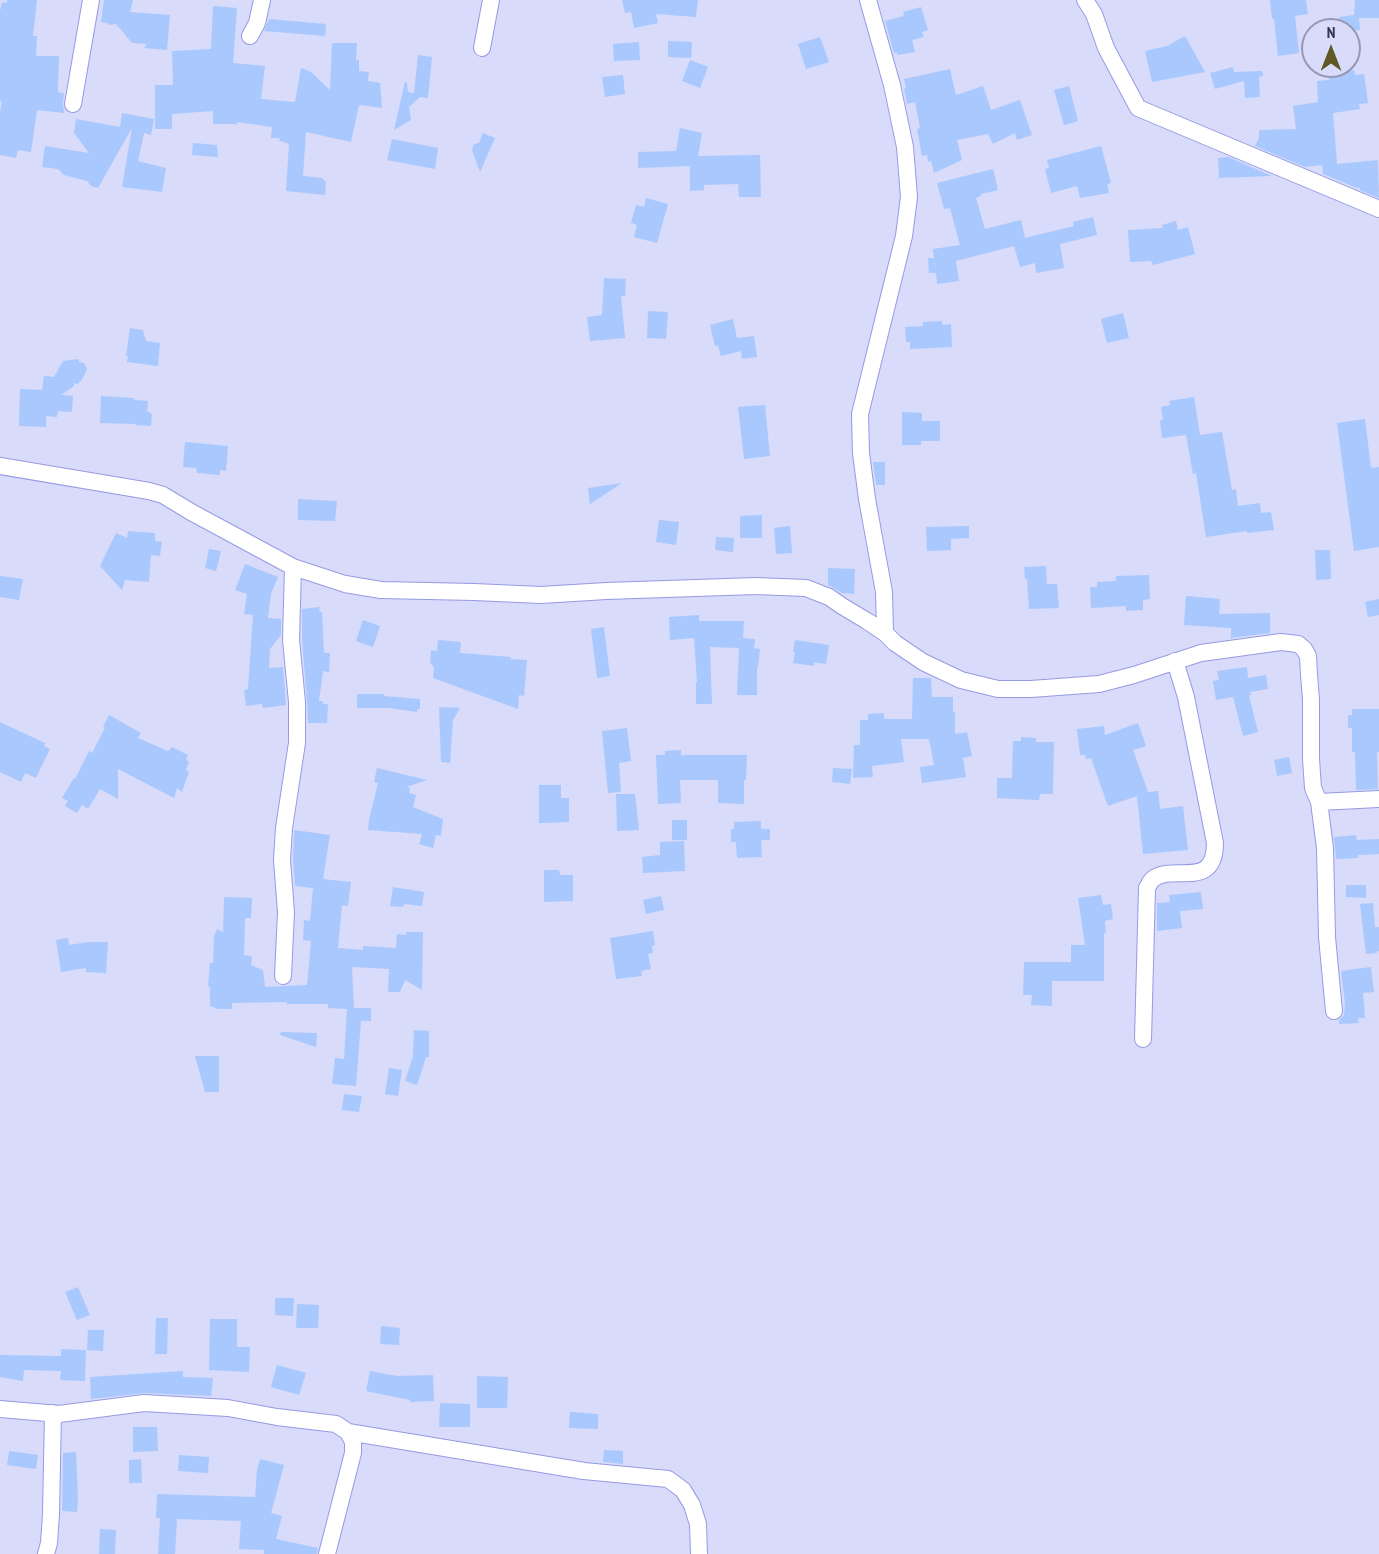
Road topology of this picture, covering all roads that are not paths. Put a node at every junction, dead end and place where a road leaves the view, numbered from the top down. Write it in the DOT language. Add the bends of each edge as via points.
graph roads {
  1 [pos="91,0"];
  2 [pos="262,0"];
  3 [pos="491,0"];
  4 [pos="868,0"];
  5 [pos="1085,0"];
  6 [pos="250,36"];
  7 [pos="482,48"];
  8 [pos="73,104"];
  9 [pos="1379,209"];
  10 [pos="0,466"];
  11 [pos="293,567"];
  12 [pos="885,633"];
  13 [pos="1175,662"];
  14 [pos="1379,799"];
  15 [pos="1319,802"];
  16 [pos="283,976"];
  17 [pos="1334,1011"];
  18 [pos="1143,1040"];
  19 [pos="0,1409"];
  20 [pos="53,1413"];
  21 [pos="348,1432"];
  22 [pos="46,1554"];
  23 [pos="327,1554"];
  24 [pos="699,1554"];
  1 -- 8 [label="street"];
  2 -- 6 [label="street" via="258,23"];
  3 -- 7 [label="street"];
  4 -- 12 [label="street" via="903,137 909,197 860,414 867,499 884,592"];
  5 -- 9 [label="street" via="1138,108"];
  10 -- 11 [label="street" via="163,495"];
  11 -- 12 [label="street" via="345,584 381,590 541,595 756,586 806,588 829,597"];
  11 -- 16 [label="street" via="291,640 297,743 282,849 286,912"];
  12 -- 13 [label="street" via="923,662 951,676 998,689 1099,684"];
  13 -- 15 [label="street" via="1201,653 1281,642 1298,644 1304,649 1311,699 1313,788"];
  13 -- 18 [label="street" via="1186,697 1215,854 1202,871 1164,875 1152,880 1147,888"];
  14 -- 15 [label="street"];
  15 -- 17 [label="street"];
  19 -- 20 [label="street"];
  20 -- 21 [label="street" via="163,1403 315,1420 336,1424"];
  20 -- 22 [label="street" via="51,1514"];
  21 -- 23 [label="street" via="353,1453"];
  21 -- 24 [label="street" via="584,1471 668,1479 683,1490 692,1505 698,1524"];
}
